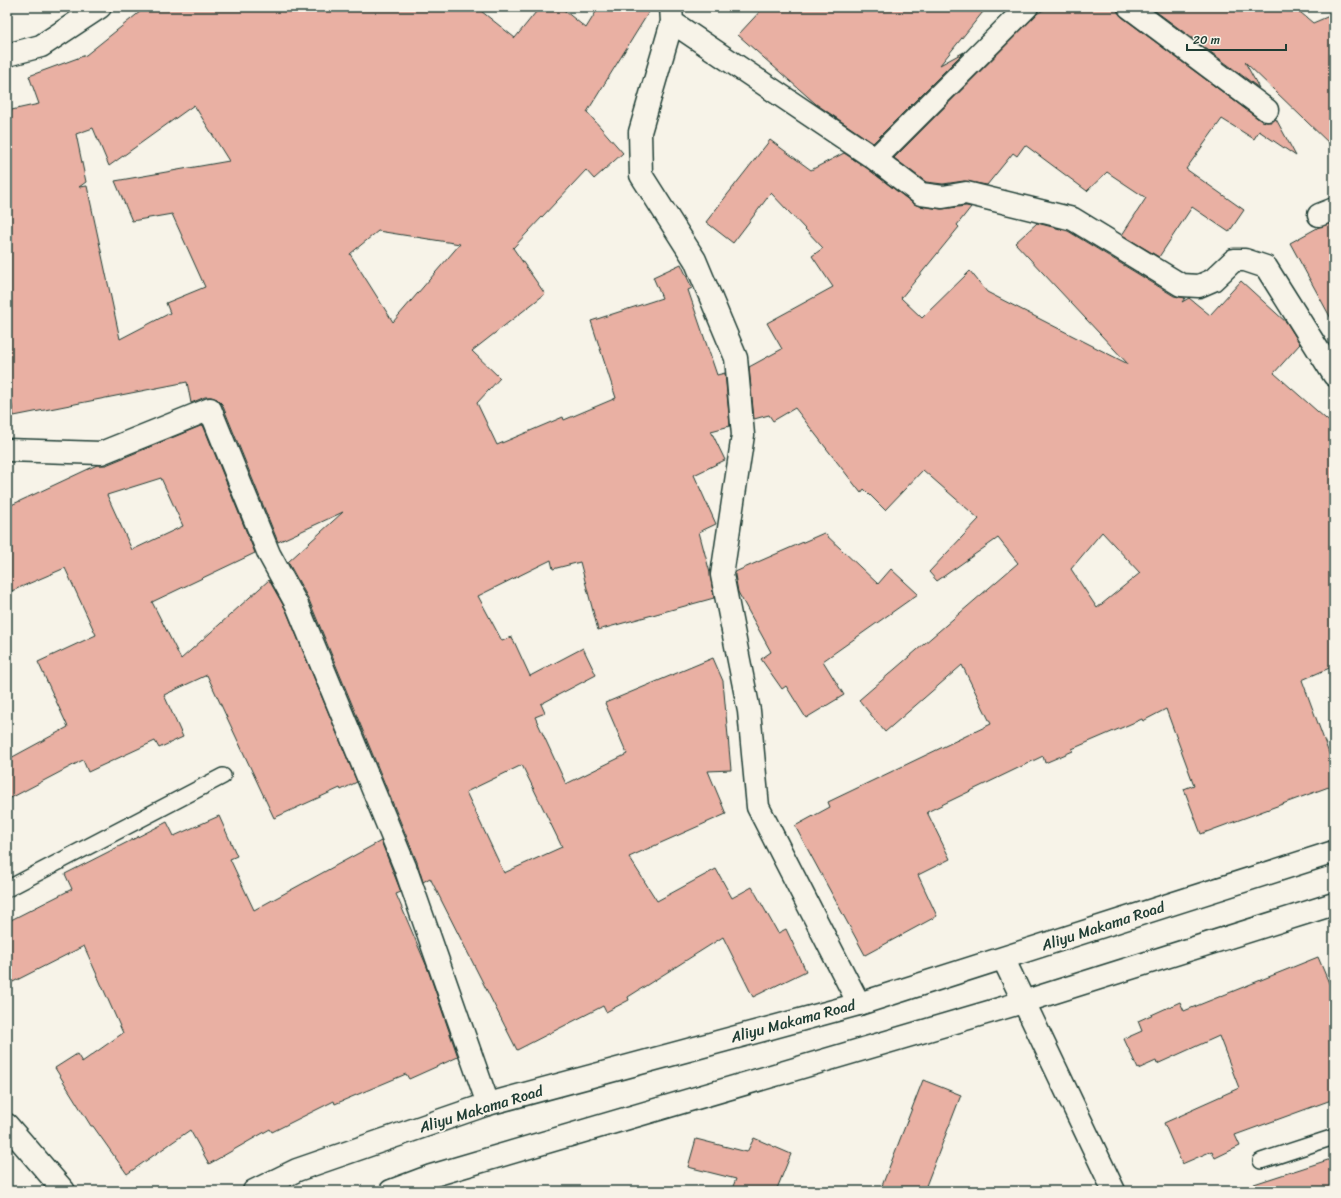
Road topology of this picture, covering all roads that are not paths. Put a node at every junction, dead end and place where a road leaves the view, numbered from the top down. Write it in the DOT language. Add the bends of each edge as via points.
graph roads {
  1 [pos="100,7"];
  2 [pos="1129,7"];
  3 [pos="1017,10"];
  4 [pos="671,15"];
  5 [pos="7,55"];
  6 [pos="1267,110"];
  7 [pos="875,159"];
  8 [pos="1334,375"];
  9 [pos="7,450"];
  10 [pos="223,776"];
  11 [pos="1334,852"];
  12 [pos="7,889"];
  13 [pos="1334,904"];
  14 [pos="1003,958"];
  15 [pos="1024,1002"];
  16 [pos="859,1004"];
  17 [pos="488,1104"];
  18 [pos="7,1125"];
  19 [pos="1334,1137"];
  20 [pos="1261,1161"];
  21 [pos="64,1191"];
  22 [pos="254,1191"];
  23 [pos="391,1191"];
  24 [pos="1114,1191"];
  1 -- 5 [label="street" via="41,46"];
  2 -- 6 [label="street"];
  3 -- 7 [label="street"];
  4 -- 7 [label="street"];
  4 -- 16 [label="street" via="640,132 641,175 695,260 736,358 743,435 722,575 749,711 758,807"];
  7 -- 8 [label="street" via="921,194 943,197 966,193 1073,219 1181,285 1199,286 1213,280 1234,260 1246,260 1266,267"];
  9 -- 17 [label="street" via="101,453 210,409 269,554 297,605 405,867"];
  10 -- 12 [label="lane"];
  11 -- 14 [label="street, Aliyu Makama Road"];
  13 -- 15 [label="street"];
  14 -- 15 [label="street"];
  14 -- 16 [label="street, Aliyu Makama Road"];
  15 -- 23 [label="street" via="439,1174"];
  15 -- 24 [label="street"];
  16 -- 17 [label="street, Aliyu Makama Road"];
  17 -- 22 [label="street, Aliyu Makama Road" via="297,1170"];
  18 -- 21 [label="street"];
  19 -- 20 [label="lane"];
}
